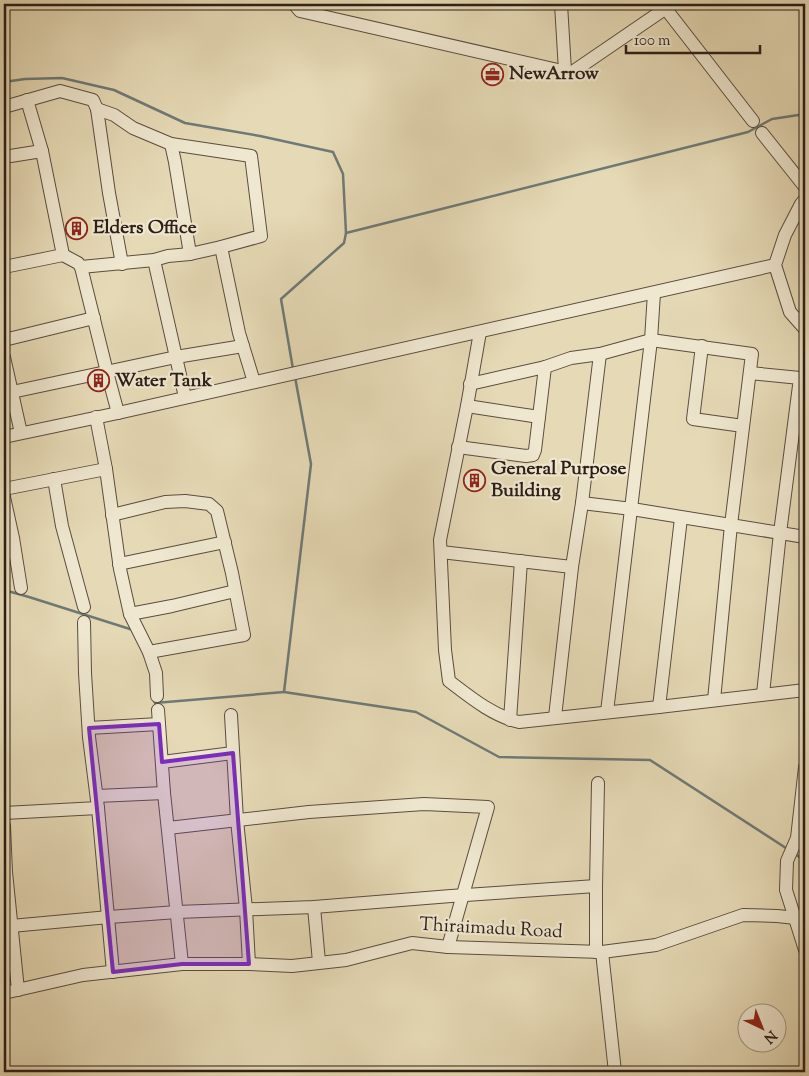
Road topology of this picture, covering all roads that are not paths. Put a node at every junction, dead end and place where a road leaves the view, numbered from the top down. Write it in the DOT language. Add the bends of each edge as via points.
graph roads {
  1 [pos="294,4"];
  2 [pos="561,4"];
  3 [pos="666,5"];
  4 [pos="565,71"];
  5 [pos="27,100"];
  6 [pos="4,107"];
  7 [pos="97,110"];
  8 [pos="753,122"];
  9 [pos="762,133"];
  10 [pos="171,144"];
  11 [pos="42,152"];
  12 [pos="4,157"];
  13 [pos="805,187"];
  14 [pos="805,199"];
  15 [pos="221,247"];
  16 [pos="190,254"];
  17 [pos="63,256"];
  18 [pos="154,260"];
  19 [pos="122,264"];
  20 [pos="775,265"];
  21 [pos="4,267"];
  22 [pos="81,267"];
  23 [pos="654,293"];
  24 [pos="94,318"];
  25 [pos="805,329"];
  26 [pos="480,332"];
  27 [pos="4,340"];
  28 [pos="651,340"];
  29 [pos="243,346"];
  30 [pos="702,346"];
  31 [pos="600,354"];
  32 [pos="176,357"];
  33 [pos="5,363"];
  34 [pos="544,366"];
  35 [pos="106,372"];
  36 [pos="750,373"];
  37 [pos="254,382"];
  38 [pos="470,384"];
  39 [pos="12,392"];
  40 [pos="185,398"];
  41 [pos="467,406"];
  42 [pos="118,412"];
  43 [pos="96,417"];
  44 [pos="539,417"];
  45 [pos="743,426"];
  46 [pos="21,433"];
  47 [pos="4,436"];
  48 [pos="458,447"];
  49 [pos="106,469"];
  50 [pos="54,479"];
  51 [pos="4,488"];
  52 [pos="4,497"];
  53 [pos="582,503"];
  54 [pos="632,509"];
  55 [pos="112,515"];
  56 [pos="681,518"];
  57 [pos="730,525"];
  58 [pos="780,533"];
  59 [pos="805,537"];
  60 [pos="8,539"];
  61 [pos="224,542"];
  62 [pos="441,552"];
  63 [pos="521,561"];
  64 [pos="119,564"];
  65 [pos="572,567"];
  66 [pos="21,588"];
  67 [pos="235,591"];
  68 [pos="84,607"];
  69 [pos="130,614"];
  70 [pos="84,622"];
  71 [pos="149,652"];
  72 [pos="805,690"];
  73 [pos="763,694"];
  74 [pos="157,696"];
  75 [pos="714,700"];
  76 [pos="659,707"];
  77 [pos="158,710"];
  78 [pos="607,712"];
  79 [pos="231,715"];
  80 [pos="555,717"];
  81 [pos="510,720"];
  82 [pos="159,724"];
  83 [pos="89,728"];
  84 [pos="233,753"];
  85 [pos="162,762"];
  86 [pos="805,767"];
  87 [pos="598,783"];
  88 [pos="164,793"];
  89 [pos="98,802"];
  90 [pos="4,813"];
  91 [pos="237,820"];
  92 [pos="4,826"];
  93 [pos="168,828"];
  94 [pos="596,886"];
  95 [pos="463,895"];
  96 [pos="314,907"];
  97 [pos="246,909"];
  98 [pos="177,912"];
  99 [pos="109,917"];
  100 [pos="796,918"];
  101 [pos="11,926"];
  102 [pos="448,947"];
  103 [pos="805,950"];
  104 [pos="599,952"];
  105 [pos="319,962"];
  106 [pos="182,964"];
  107 [pos="249,964"];
  108 [pos="113,972"];
  109 [pos="18,990"];
  110 [pos="4,993"];
  111 [pos="615,1072"];
  1 -- 4 [label="street" via="300,11"];
  2 -- 4 [label="street"];
  3 -- 4 [label="street" via="571,73"];
  3 -- 8 [label="street"];
  5 -- 6 [label="street"];
  5 -- 7 [label="street" via="60,91 93,100"];
  5 -- 11 [label="street"];
  7 -- 10 [label="street" via="114,115 133,128"];
  7 -- 19 [label="street"];
  9 -- 13 [label="street"];
  10 -- 15 [label="street" via="251,156 261,236"];
  10 -- 16 [label="street"];
  11 -- 12 [label="street"];
  11 -- 17 [label="street"];
  14 -- 20 [label="street" via="785,235"];
  15 -- 16 [label="street"];
  15 -- 29 [label="street"];
  16 -- 18 [label="street"];
  17 -- 21 [label="street"];
  17 -- 22 [label="street"];
  18 -- 19 [label="street"];
  18 -- 32 [label="street"];
  19 -- 22 [label="street"];
  20 -- 23 [label="street"];
  20 -- 25 [label="street" via="790,312"];
  22 -- 24 [label="street"];
  23 -- 26 [label="street"];
  23 -- 28 [label="street"];
  24 -- 27 [label="street"];
  24 -- 35 [label="street"];
  26 -- 37 [label="street"];
  26 -- 38 [label="street"];
  28 -- 30 [label="street"];
  28 -- 31 [label="street"];
  28 -- 54 [label="street"];
  29 -- 32 [label="street"];
  29 -- 37 [label="street"];
  30 -- 36 [label="street" via="752,354"];
  30 -- 45 [label="street" via="693,419"];
  31 -- 34 [label="street"];
  31 -- 53 [label="street"];
  32 -- 35 [label="street"];
  32 -- 40 [label="street"];
  33 -- 39 [label="street"];
  34 -- 38 [label="street"];
  34 -- 44 [label="street"];
  35 -- 39 [label="street"];
  35 -- 42 [label="street"];
  36 -- 45 [label="street"];
  36 -- 58 [label="street" via="800,378"];
  37 -- 40 [label="street"];
  38 -- 41 [label="street"];
  39 -- 46 [label="street"];
  40 -- 42 [label="street"];
  41 -- 44 [label="street"];
  41 -- 48 [label="street"];
  42 -- 43 [label="street"];
  43 -- 46 [label="street"];
  43 -- 49 [label="street"];
  44 -- 48 [label="street" via="533,454 526,456"];
  45 -- 57 [label="street"];
  46 -- 47 [label="street"];
  48 -- 62 [label="street" via="440,540"];
  49 -- 50 [label="street"];
  49 -- 55 [label="street"];
  50 -- 51 [label="street"];
  50 -- 68 [label="street" via="62,526"];
  52 -- 60 [label="street"];
  53 -- 54 [label="street"];
  53 -- 65 [label="street"];
  54 -- 56 [label="street"];
  54 -- 78 [label="street"];
  55 -- 61 [label="street" via="165,502 209,504 217,511"];
  55 -- 64 [label="street"];
  56 -- 57 [label="street"];
  56 -- 76 [label="street"];
  57 -- 58 [label="street"];
  57 -- 75 [label="street"];
  58 -- 59 [label="street"];
  58 -- 73 [label="street"];
  60 -- 66 [label="street"];
  61 -- 64 [label="street"];
  61 -- 67 [label="street"];
  62 -- 63 [label="street"];
  62 -- 81 [label="street" via="449,681 476,702"];
  63 -- 65 [label="street"];
  63 -- 81 [label="street"];
  64 -- 69 [label="street"];
  65 -- 80 [label="street"];
  67 -- 69 [label="street"];
  67 -- 71 [label="street" via="244,635"];
  69 -- 71 [label="street"];
  70 -- 83 [label="street"];
  71 -- 74 [label="street" via="156,673"];
  72 -- 73 [label="street"];
  73 -- 75 [label="street"];
  75 -- 76 [label="street"];
  76 -- 78 [label="street"];
  77 -- 82 [label="street"];
  78 -- 80 [label="street"];
  79 -- 84 [label="street"];
  80 -- 81 [label="street" via="519,722"];
  82 -- 83 [label="street"];
  82 -- 85 [label="street"];
  83 -- 89 [label="street"];
  84 -- 85 [label="street"];
  84 -- 91 [label="street"];
  85 -- 88 [label="street"];
  86 -- 100 [label="street" via="796,838 787,862 786,890"];
  87 -- 94 [label="street"];
  88 -- 89 [label="street"];
  88 -- 93 [label="street"];
  89 -- 90 [label="street"];
  89 -- 99 [label="street"];
  91 -- 93 [label="street"];
  91 -- 95 [label="street" via="424,804 488,808"];
  91 -- 97 [label="street"];
  92 -- 101 [label="street"];
  93 -- 98 [label="street"];
  94 -- 95 [label="street"];
  94 -- 104 [label="street"];
  95 -- 96 [label="street"];
  95 -- 102 [label="street"];
  96 -- 97 [label="street"];
  96 -- 105 [label="street"];
  97 -- 98 [label="street"];
  97 -- 107 [label="street"];
  98 -- 99 [label="street"];
  98 -- 106 [label="street"];
  99 -- 101 [label="street"];
  99 -- 108 [label="street"];
  100 -- 103 [label="street"];
  100 -- 104 [label="street, Thiraimadu Road" via="743,916 656,945"];
  101 -- 109 [label="street"];
  102 -- 104 [label="street, Thiraimadu Road"];
  102 -- 105 [label="street, Thiraimadu Road" via="412,943 346,960"];
  104 -- 111 [label="street"];
  105 -- 107 [label="street, Thiraimadu Road" via="292,966"];
  106 -- 107 [label="street, Thiraimadu Road"];
  106 -- 108 [label="street, Thiraimadu Road"];
  108 -- 109 [label="street, Thiraimadu Road" via="83,975"];
  109 -- 110 [label="street, Thiraimadu Road"];
}
